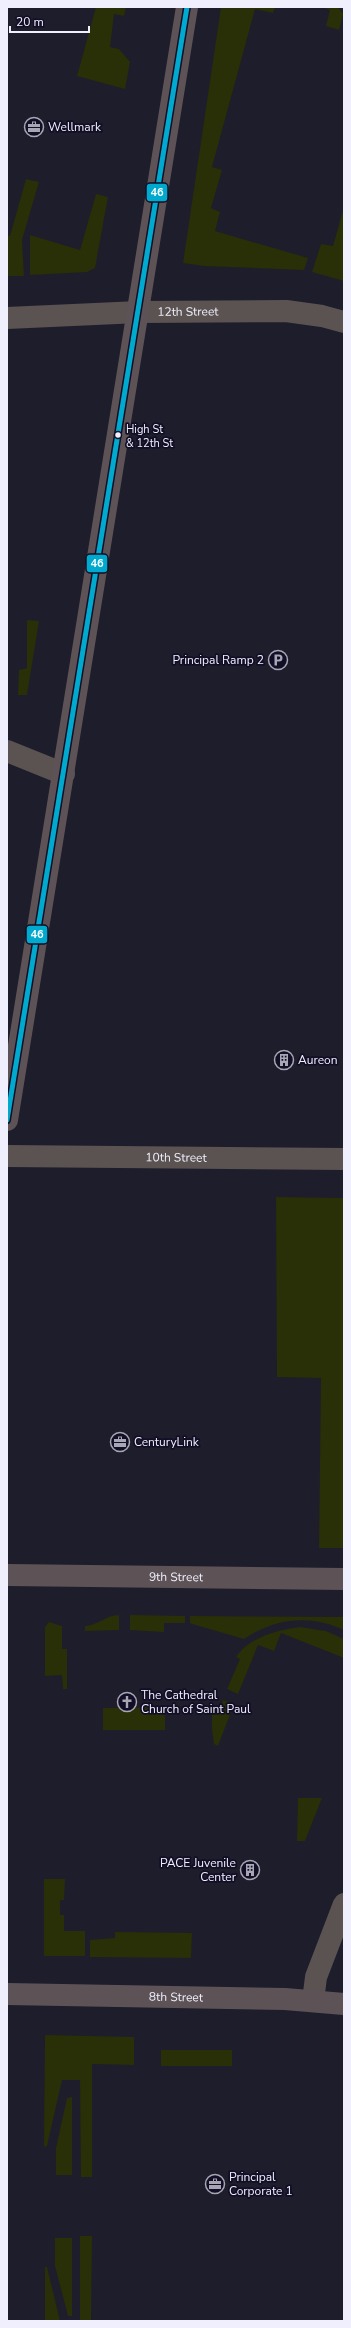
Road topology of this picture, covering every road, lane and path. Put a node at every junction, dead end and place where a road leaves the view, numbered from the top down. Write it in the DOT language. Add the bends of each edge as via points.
graph roads {
  1 [pos="187,7"];
  2 [pos="139,312"];
  3 [pos="7,318"];
  4 [pos="344,322"];
  5 [pos="7,751"];
  6 [pos="64,774"];
  7 [pos="7,1120"];
  8 [pos="7,1156"];
  9 [pos="344,1159"];
  10 [pos="7,1575"];
  11 [pos="344,1579"];
  12 [pos="344,1904"];
  13 [pos="7,1994"];
  14 [pos="313,2001"];
  15 [pos="344,2004"];
  1 -- 2 [label="main road"];
  2 -- 3 [label="street, 12th Street"];
  2 -- 4 [label="street, 12th Street" via="286,311"];
  2 -- 6 [label="main road"];
  5 -- 6 [label="street"];
  6 -- 7 [label="main road"];
  8 -- 9 [label="street, 10th Street"];
  10 -- 11 [label="main road, 9th Street"];
  12 -- 14 [label="street" via="316,1977"];
  13 -- 14 [label="main road, 8th Street"];
  14 -- 15 [label="main road, 8th Street"];
}
